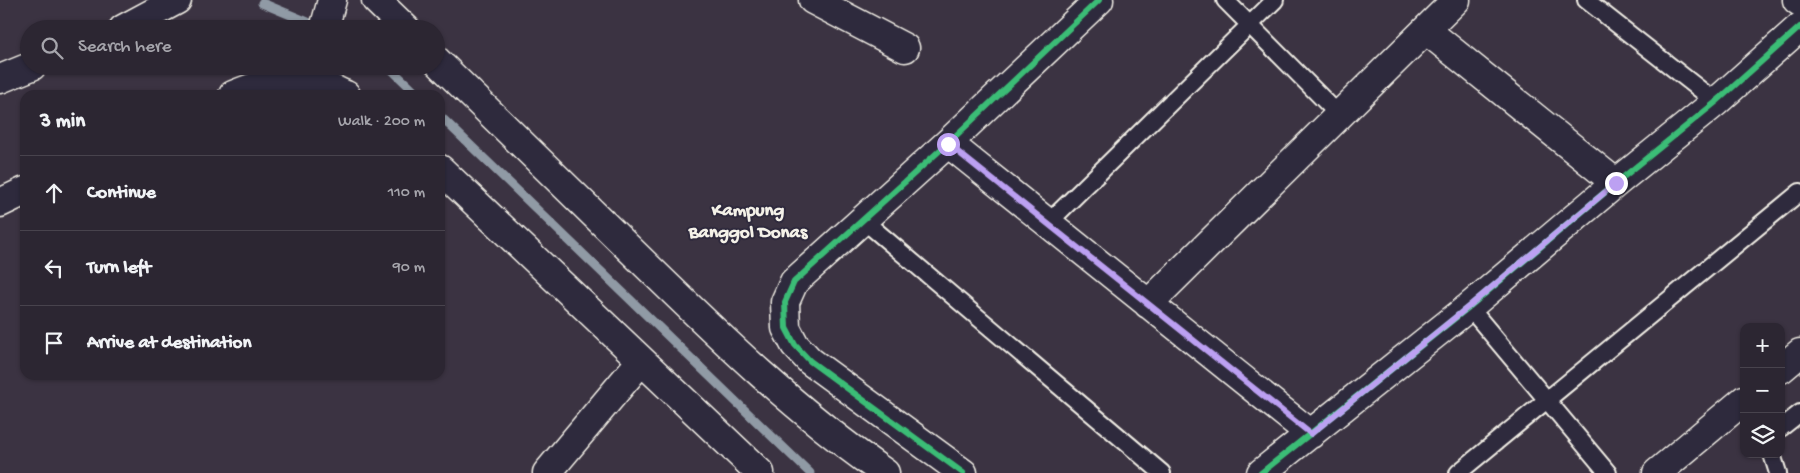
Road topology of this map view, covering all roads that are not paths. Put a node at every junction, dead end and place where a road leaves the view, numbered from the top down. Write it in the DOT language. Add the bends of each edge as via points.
graph roads {
  1 [pos="177,0"];
  2 [pos="332,0"];
  3 [pos="376,0"];
  4 [pos="813,0"];
  5 [pos="1099,0"];
  6 [pos="1225,0"];
  7 [pos="1276,0"];
  8 [pos="1456,0"];
  9 [pos="1586,0"];
  10 [pos="140,20"];
  11 [pos="326,20"];
  12 [pos="397,20"];
  13 [pos="1250,25"];
  14 [pos="1800,27"];
  15 [pos="1426,30"];
  16 [pos="905,48"];
  17 [pos="445,69"];
  18 [pos="20,71"];
  19 [pos="302,75"];
  20 [pos="315,75"];
  21 [pos="0,79"];
  22 [pos="248,90"];
  23 [pos="338,90"];
  24 [pos="1716,102"];
  25 [pos="1339,115"];
  26 [pos="948,144"];
  27 [pos="445,174"];
  28 [pos="1616,183"];
  29 [pos="1800,192"];
  30 [pos="20,193"];
  31 [pos="0,203"];
  32 [pos="863,220"];
  33 [pos="1048,223"];
  34 [pos="1148,304"];
  35 [pos="1468,307"];
  36 [pos="1800,353"];
  37 [pos="641,361"];
  38 [pos="1782,368"];
  39 [pos="1547,400"];
  40 [pos="1740,403"];
  41 [pos="1800,413"];
  42 [pos="1785,425"];
  43 [pos="1311,434"];
  44 [pos="1773,458"];
  45 [pos="546,473"];
  46 [pos="760,473"];
  47 [pos="885,473"];
  48 [pos="964,473"];
  49 [pos="1162,473"];
  50 [pos="1260,473"];
  51 [pos="1458,473"];
  52 [pos="1608,473"];
  53 [pos="1657,473"];
  54 [pos="1778,473"];
  1 -- 10 [label="street"];
  2 -- 11 [label="street"];
  3 -- 12 [label="street"];
  4 -- 16 [label="street"];
  5 -- 26 [label="street"];
  6 -- 13 [label="lane"];
  7 -- 13 [label="lane"];
  8 -- 15 [label="street"];
  9 -- 24 [label="lane"];
  13 -- 25 [label="lane"];
  13 -- 33 [label="lane"];
  14 -- 24 [label="street"];
  15 -- 25 [label="street"];
  15 -- 28 [label="street"];
  17 -- 47 [label="street" via="729,344 829,432"];
  18 -- 21 [label="street"];
  19 -- 22 [label="street"];
  20 -- 23 [label="street"];
  24 -- 28 [label="street"];
  25 -- 34 [label="street"];
  26 -- 32 [label="street"];
  26 -- 33 [label="street"];
  27 -- 37 [label="street"];
  28 -- 35 [label="street"];
  29 -- 39 [label="lane"];
  30 -- 31 [label="street"];
  32 -- 48 [label="street" via="794,282 785,302 786,328 795,345 810,361"];
  32 -- 49 [label="lane"];
  33 -- 34 [label="street"];
  34 -- 43 [label="street"];
  35 -- 39 [label="lane"];
  35 -- 43 [label="street"];
  36 -- 38 [label="street"];
  37 -- 45 [label="street"];
  37 -- 46 [label="street"];
  39 -- 51 [label="lane"];
  39 -- 52 [label="lane"];
  40 -- 53 [label="street"];
  41 -- 42 [label="lane"];
  43 -- 50 [label="street"];
  44 -- 54 [label="lane"];
}
